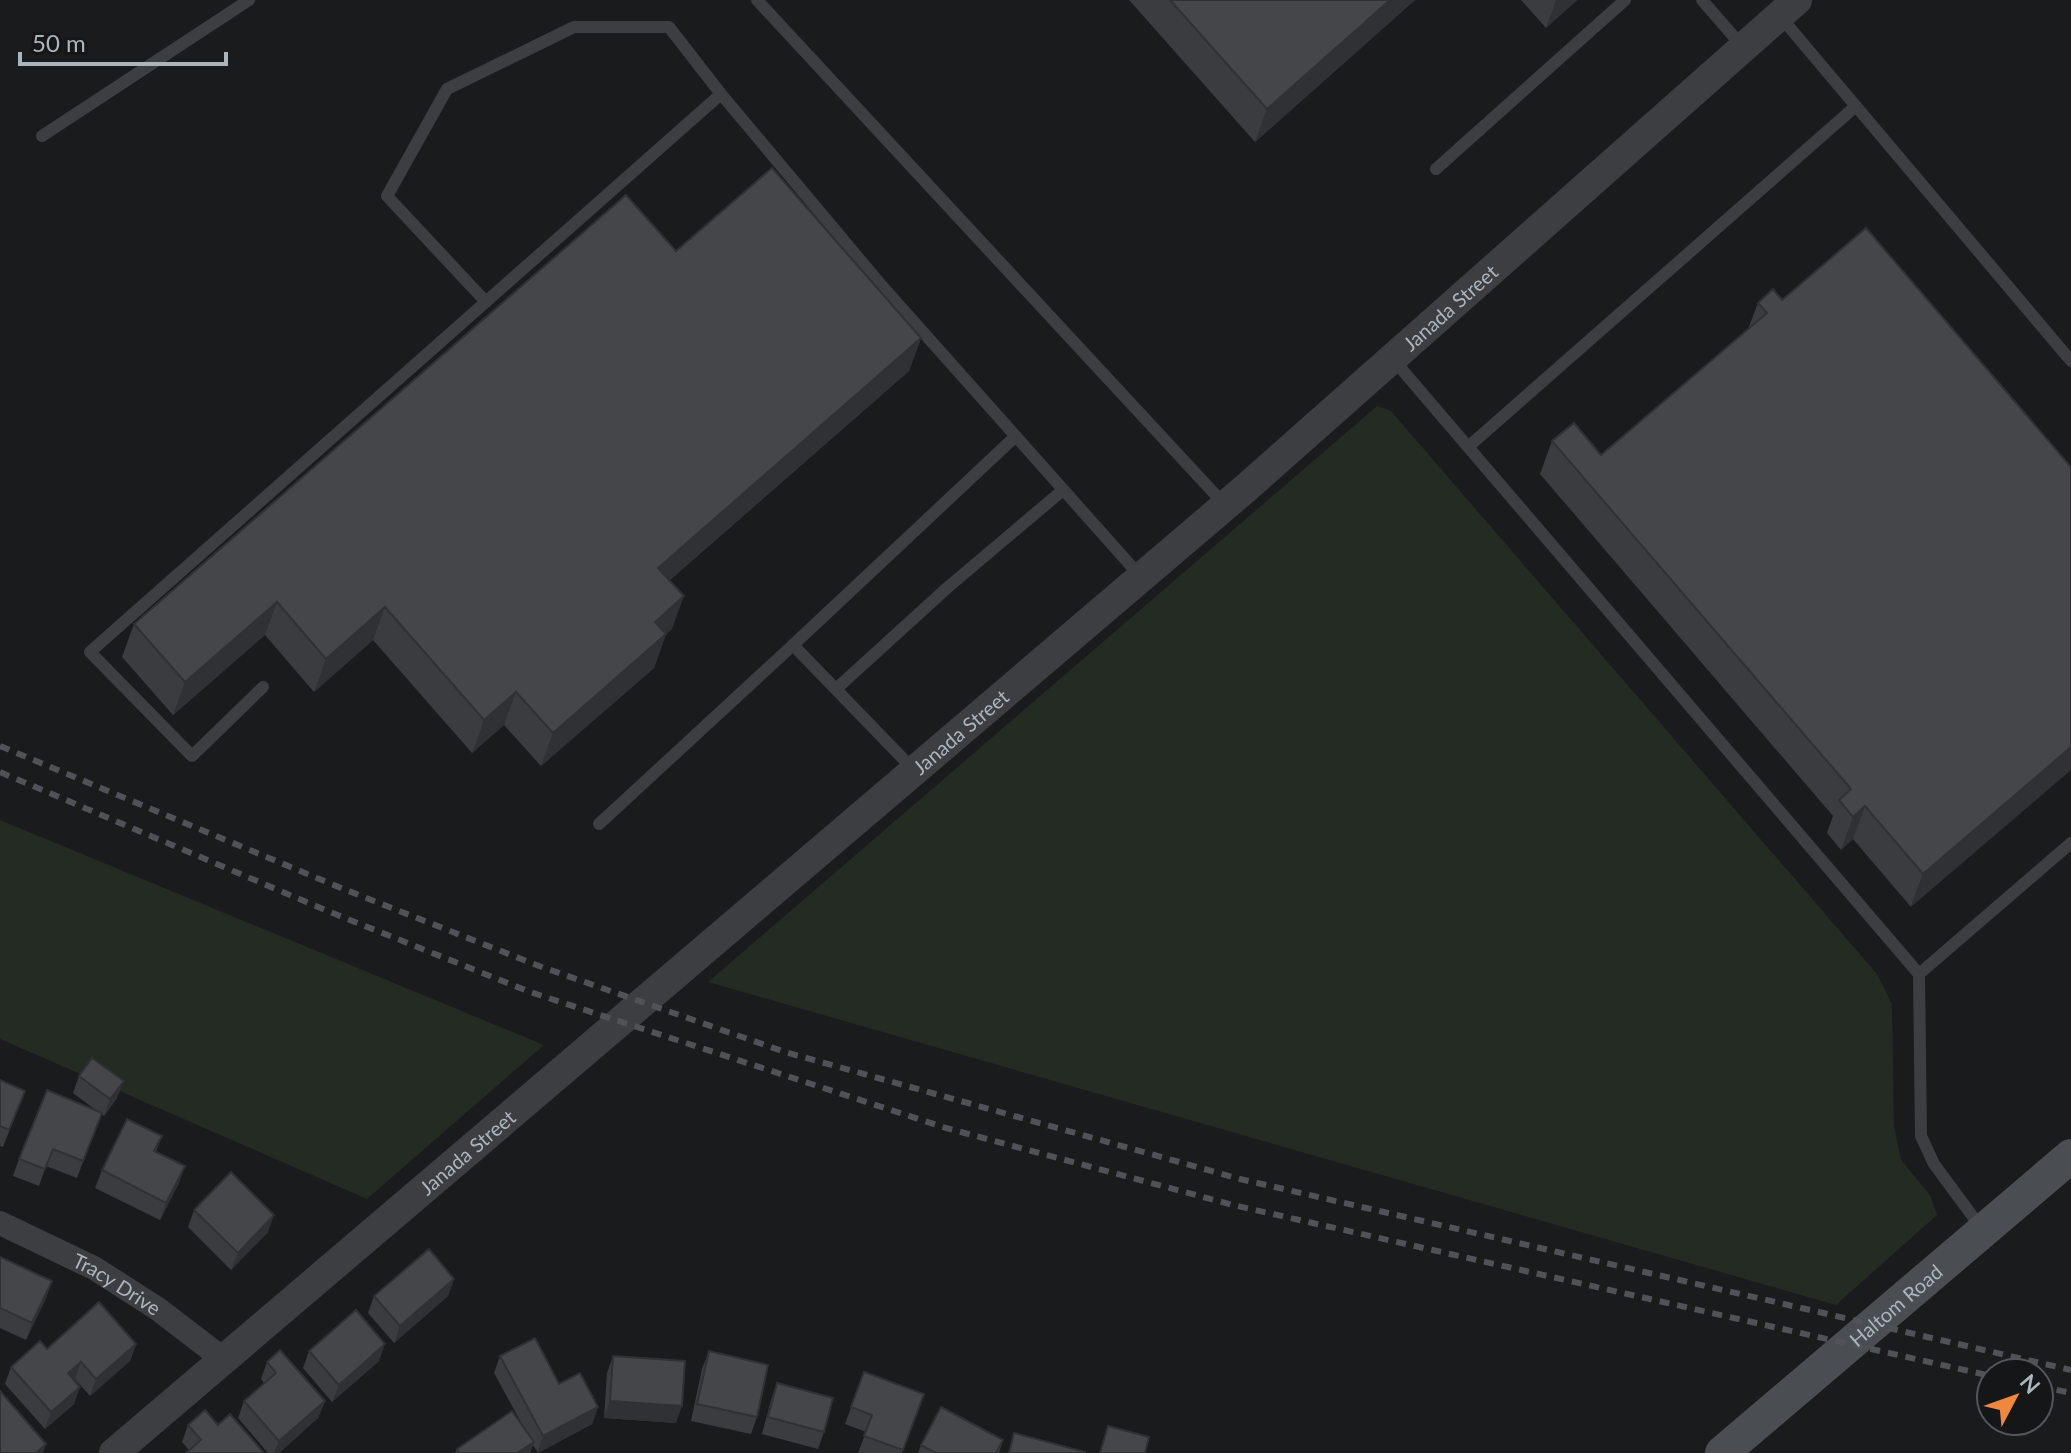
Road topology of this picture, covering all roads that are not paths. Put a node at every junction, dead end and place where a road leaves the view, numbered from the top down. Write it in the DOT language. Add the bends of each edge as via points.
graph roads {
  1 [pos="249,0"];
  2 [pos="757,0"];
  3 [pos="1625,0"];
  4 [pos="1702,0"];
  5 [pos="1788,8"];
  6 [pos="1743,47"];
  7 [pos="721,94"];
  8 [pos="1856,106"];
  9 [pos="42,136"];
  10 [pos="1436,169"];
  11 [pos="486,302"];
  12 [pos="1392,358"];
  13 [pos="2071,361"];
  14 [pos="1016,436"];
  15 [pos="1468,447"];
  16 [pos="1063,490"];
  17 [pos="1225,505"];
  18 [pos="1141,577"];
  19 [pos="793,645"];
  20 [pos="263,687"];
  21 [pos="836,689"];
  22 [pos="914,770"];
  23 [pos="599,824"];
  24 [pos="2071,843"];
  25 [pos="1919,974"];
  26 [pos="2071,1156"];
  27 [pos="0,1223"];
  28 [pos="1983,1230"];
  29 [pos="223,1359"];
  30 [pos="114,1453"];
  31 [pos="1722,1453"];
  1 -- 9 [label="lane"];
  2 -- 17 [label="lane"];
  3 -- 10 [label="lane"];
  4 -- 6 [label="lane"];
  5 -- 6 [label="street, Janada Street"];
  5 -- 8 [label="lane"];
  6 -- 12 [label="street, Janada Street"];
  7 -- 11 [label="lane"];
  7 -- 11 [label="lane" via="669,27 574,27 447,89 387,196"];
  7 -- 14 [label="lane"];
  8 -- 13 [label="lane"];
  8 -- 15 [label="lane"];
  11 -- 20 [label="lane" via="90,652 192,756"];
  12 -- 15 [label="lane"];
  12 -- 17 [label="street, Janada Street"];
  14 -- 16 [label="lane"];
  14 -- 19 [label="lane"];
  15 -- 25 [label="lane"];
  16 -- 18 [label="lane"];
  16 -- 21 [label="lane"];
  17 -- 18 [label="street, Janada Street"];
  18 -- 22 [label="street, Janada Street"];
  19 -- 21 [label="lane"];
  19 -- 23 [label="lane"];
  21 -- 22 [label="lane"];
  22 -- 29 [label="street, Janada Street"];
  24 -- 25 [label="lane"];
  25 -- 28 [label="lane" via="1921,1136 1934,1164"];
  26 -- 28 [label="main road, Haltom Road"];
  27 -- 29 [label="street, Tracy Drive" via="94,1268"];
  28 -- 31 [label="main road, Haltom Road"];
  29 -- 30 [label="street, Janada Street"];
}
